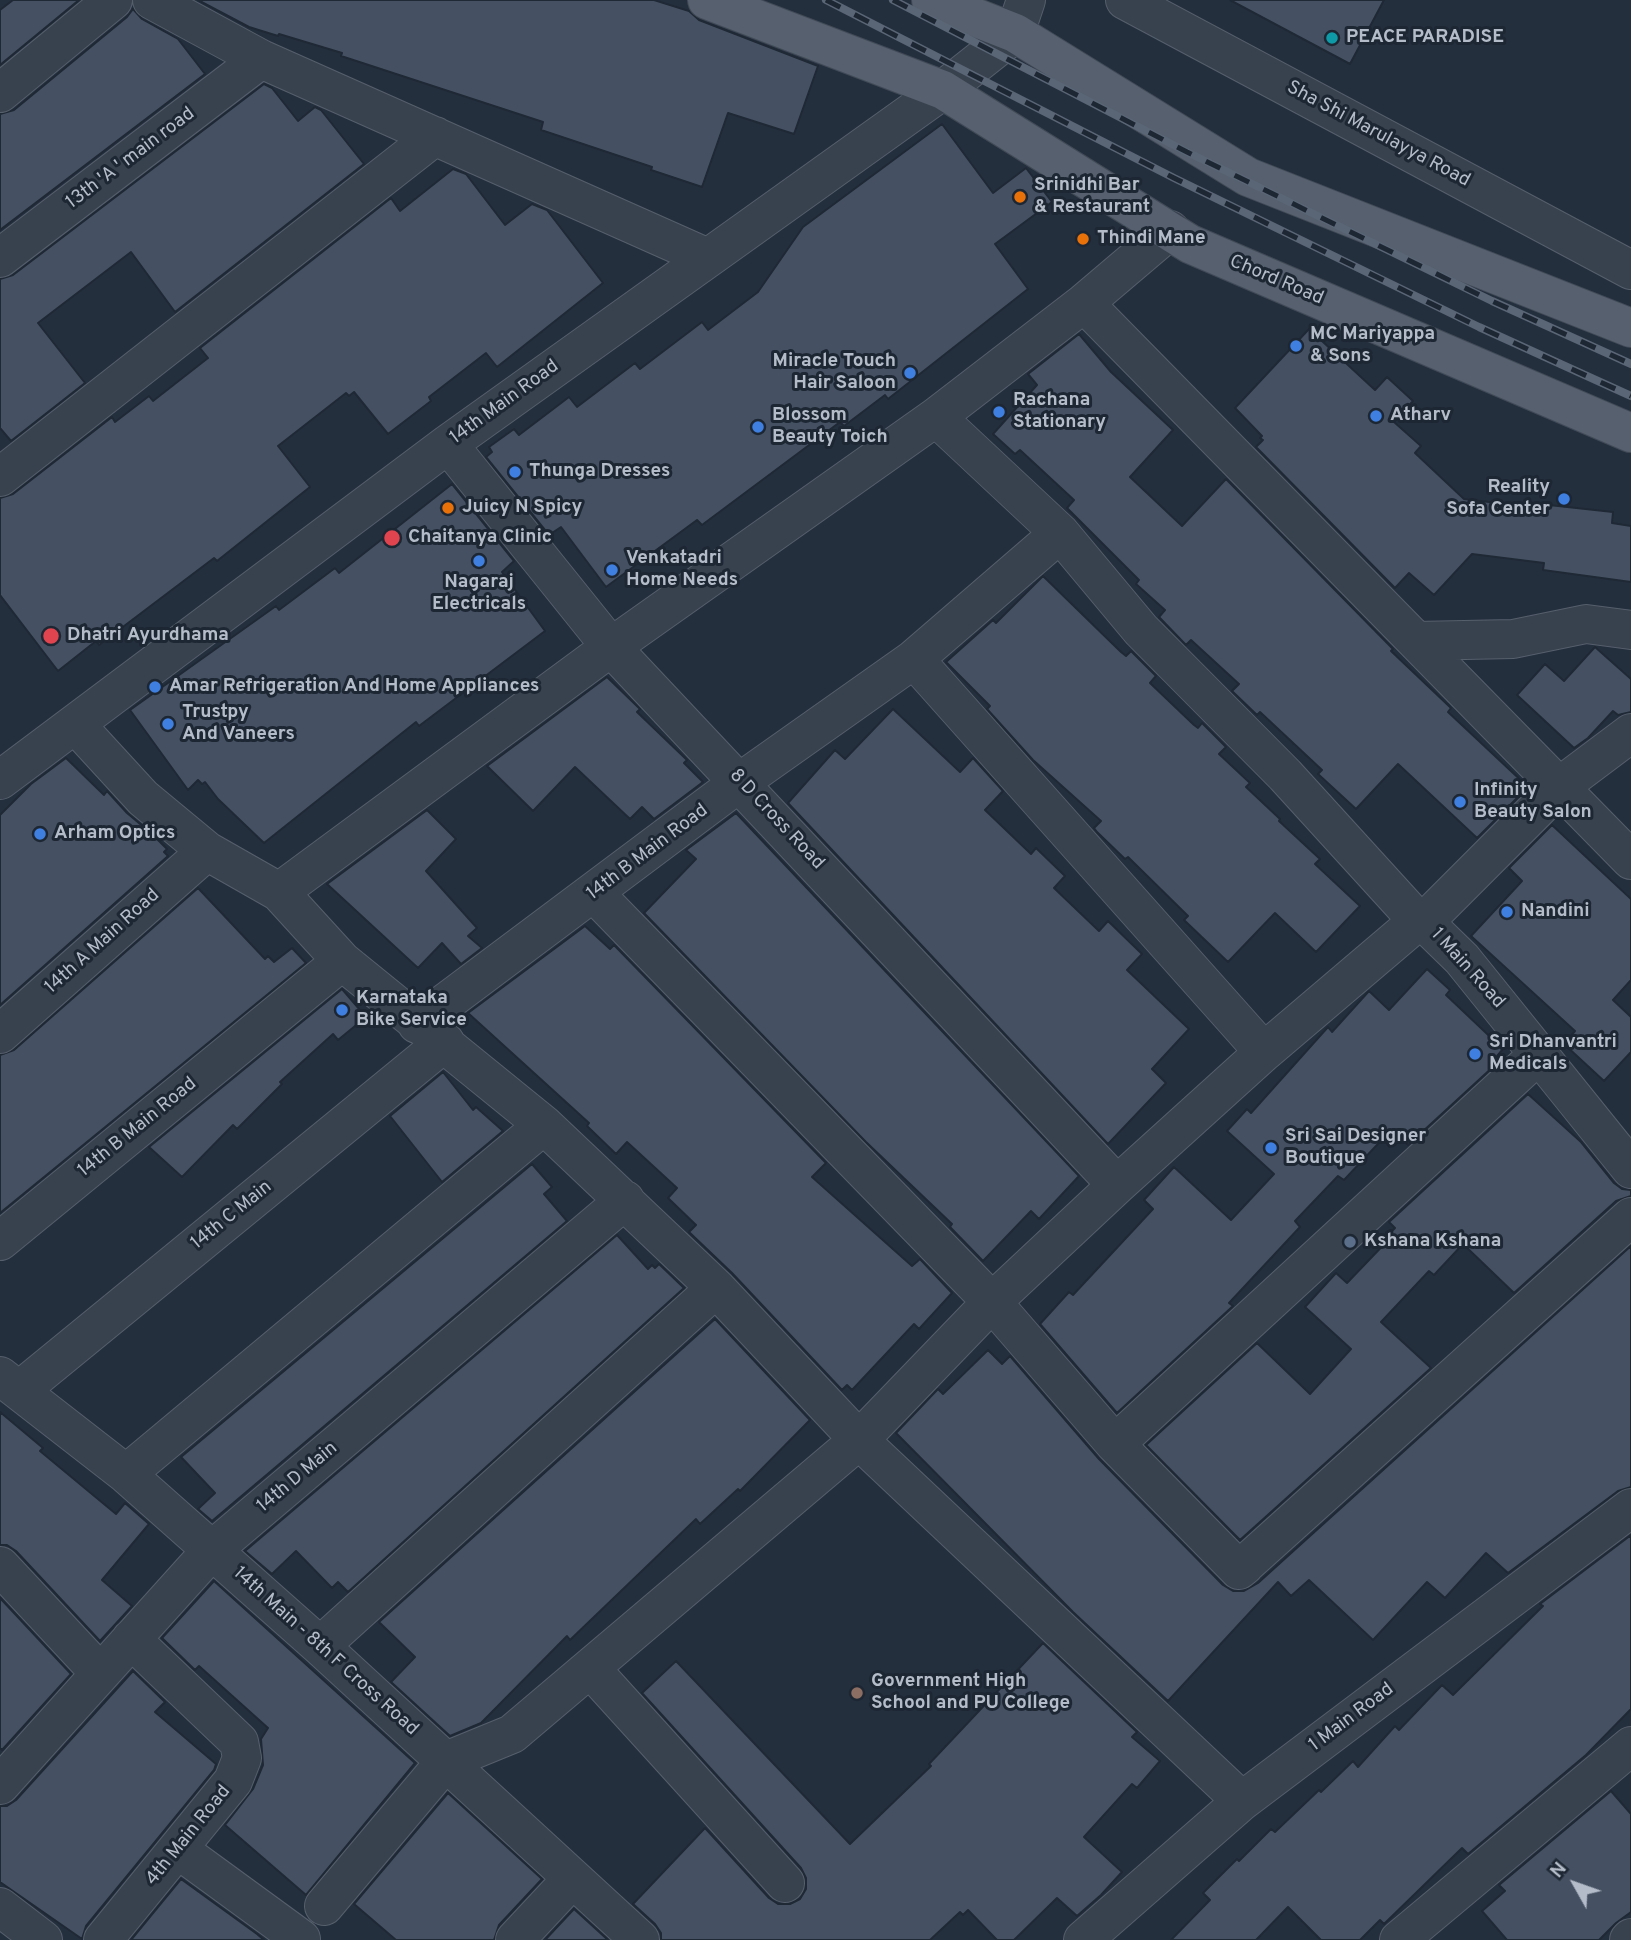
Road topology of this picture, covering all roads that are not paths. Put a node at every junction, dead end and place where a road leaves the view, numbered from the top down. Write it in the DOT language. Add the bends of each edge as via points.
graph roads {
  1 [pos="113,0"];
  2 [pos="152,0"];
  3 [pos="706,0"];
  4 [pos="931,0"];
  5 [pos="1125,0"];
  6 [pos="1020,17"];
  7 [pos="261,59"];
  8 [pos="943,90"];
  9 [pos="0,93"];
  10 [pos="435,136"];
  11 [pos="1170,230"];
  12 [pos="0,258"];
  13 [pos="708,258"];
  14 [pos="1631,270"];
  15 [pos="1084,303"];
  16 [pos="1631,328"];
  17 [pos="936,417"];
  18 [pos="1631,433"];
  19 [pos="448,444"];
  20 [pos="0,477"];
  21 [pos="1060,533"];
  22 [pos="1631,630"];
  23 [pos="1416,641"];
  24 [pos="611,647"];
  25 [pos="914,659"];
  26 [pos="76,725"];
  27 [pos="1631,733"];
  28 [pos="2,775"];
  29 [pos="740,782"];
  30 [pos="1559,787"];
  31 [pos="207,851"];
  32 [pos="1631,860"];
  33 [pos="279,892"];
  34 [pos="594,894"];
  35 [pos="1421,921"];
  36 [pos="342,961"];
  37 [pos="431,1033"];
  38 [pos="0,1034"];
  39 [pos="1264,1052"];
  40 [pos="1539,1054"];
  41 [pos="544,1125"];
  42 [pos="1631,1169"];
  43 [pos="1117,1185"];
  44 [pos="625,1200"];
  45 [pos="1631,1217"];
  46 [pos="0,1241"];
  47 [pos="716,1288"];
  48 [pos="992,1302"];
  49 [pos="10,1383"];
  50 [pos="859,1440"];
  51 [pos="1115,1444"];
  52 [pos="126,1474"];
  53 [pos="1631,1508"];
  54 [pos="211,1551"];
  55 [pos="0,1566"];
  56 [pos="131,1639"];
  57 [pos="320,1646"];
  58 [pos="590,1668"];
  59 [pos="100,1674"];
  60 [pos="1631,1746"];
  61 [pos="446,1761"];
  62 [pos="0,1785"];
  63 [pos="1242,1801"];
  64 [pos="179,1850"];
  65 [pos="572,1879"];
  66 [pos="785,1883"];
  67 [pos="324,1906"];
  68 [pos="0,1908"];
  69 [pos="301,1939"];
  70 [pos="43,1940"];
  71 [pos="103,1940"];
  72 [pos="514,1940"];
  73 [pos="640,1940"];
  74 [pos="1083,1940"];
  75 [pos="1399,1940"];
  1 -- 9 [label="street"];
  2 -- 7 [label="street"];
  3 -- 8 [label="main road, Chord Road"];
  4 -- 6 [label="main road"];
  5 -- 14 [label="street, Sha Shi Marulayya Road"];
  6 -- 8 [label="street, 14th Main Road"];
  6 -- 16 [label="main road" via="1248,177"];
  7 -- 10 [label="street"];
  7 -- 12 [label="street, 13th 'A ' main road"];
  8 -- 11 [label="main road, Chord Road"];
  8 -- 13 [label="street, 14th Main Road"];
  10 -- 13 [label="street"];
  10 -- 20 [label="street"];
  11 -- 15 [label="street"];
  11 -- 18 [label="main road, Chord Road" via="1190,244"];
  13 -- 19 [label="street, 14th Main Road"];
  15 -- 17 [label="street"];
  15 -- 23 [label="street"];
  17 -- 21 [label="street"];
  17 -- 24 [label="street"];
  19 -- 24 [label="street, 8 D Cross Road"];
  19 -- 26 [label="street, 14th Main Road"];
  21 -- 25 [label="street, 14th B Main Road"];
  21 -- 35 [label="street" via="1141,631 1285,775"];
  22 -- 23 [label="street" via="1586,624 1513,639"];
  23 -- 30 [label="street"];
  24 -- 29 [label="street, 8 D Cross Road"];
  24 -- 33 [label="street"];
  25 -- 29 [label="street, 14th B Main Road"];
  25 -- 39 [label="street"];
  26 -- 28 [label="street, 14th Main Road"];
  26 -- 31 [label="street" via="143,798"];
  27 -- 30 [label="street, 1 Main Road"];
  29 -- 34 [label="street, 14th B Main Road"];
  29 -- 43 [label="street, 8 D Cross Road"];
  30 -- 32 [label="street"];
  30 -- 35 [label="street, 1 Main Road"];
  31 -- 33 [label="street"];
  31 -- 38 [label="street, 14th A Main Road"];
  33 -- 36 [label="street"];
  34 -- 37 [label="street, 14th B Main Road"];
  34 -- 48 [label="street"];
  35 -- 39 [label="street"];
  35 -- 40 [label="street, 1 Main Road" via="1462,959"];
  36 -- 37 [label="street"];
  36 -- 46 [label="street, 14th B Main Road"];
  37 -- 41 [label="street"];
  37 -- 49 [label="street, 14th C Main"];
  39 -- 43 [label="street"];
  40 -- 42 [label="street, 1 Main Road"];
  40 -- 51 [label="street"];
  41 -- 44 [label="street"];
  41 -- 52 [label="street"];
  43 -- 48 [label="street"];
  44 -- 47 [label="street"];
  44 -- 54 [label="street, 14th D Main"];
  45 -- 51 [label="street" via="1242,1568"];
  47 -- 50 [label="street"];
  47 -- 57 [label="street"];
  48 -- 50 [label="street"];
  48 -- 51 [label="street"];
  49 -- 52 [label="street, 14th Main - 8th F Cross Road"];
  50 -- 58 [label="street"];
  50 -- 63 [label="street"];
  52 -- 54 [label="street, 14th Main - 8th F Cross Road"];
  53 -- 63 [label="street, 1 Main Road"];
  54 -- 56 [label="street, 14th D Main"];
  54 -- 57 [label="street, 14th Main - 8th F Cross Road"];
  55 -- 59 [label="street"];
  56 -- 59 [label="street, 14th D Main"];
  56 -- 64 [label="street, 4th Main Road" via="239,1742 242,1758 233,1782"];
  57 -- 61 [label="street, 14th Main - 8th F Cross Road"];
  58 -- 61 [label="street" via="512,1734"];
  58 -- 66 [label="street"];
  59 -- 62 [label="street, 14th D Main"];
  60 -- 75 [label="street"];
  61 -- 65 [label="street, 14th Main - 8th F Cross Road"];
  61 -- 67 [label="street"];
  63 -- 74 [label="street, 1 Main Road"];
  64 -- 69 [label="street"];
  64 -- 71 [label="street, 4th Main Road"];
  65 -- 72 [label="street"];
  65 -- 73 [label="street, 14th Main - 8th F Cross Road"];
  68 -- 70 [label="street"];
}
